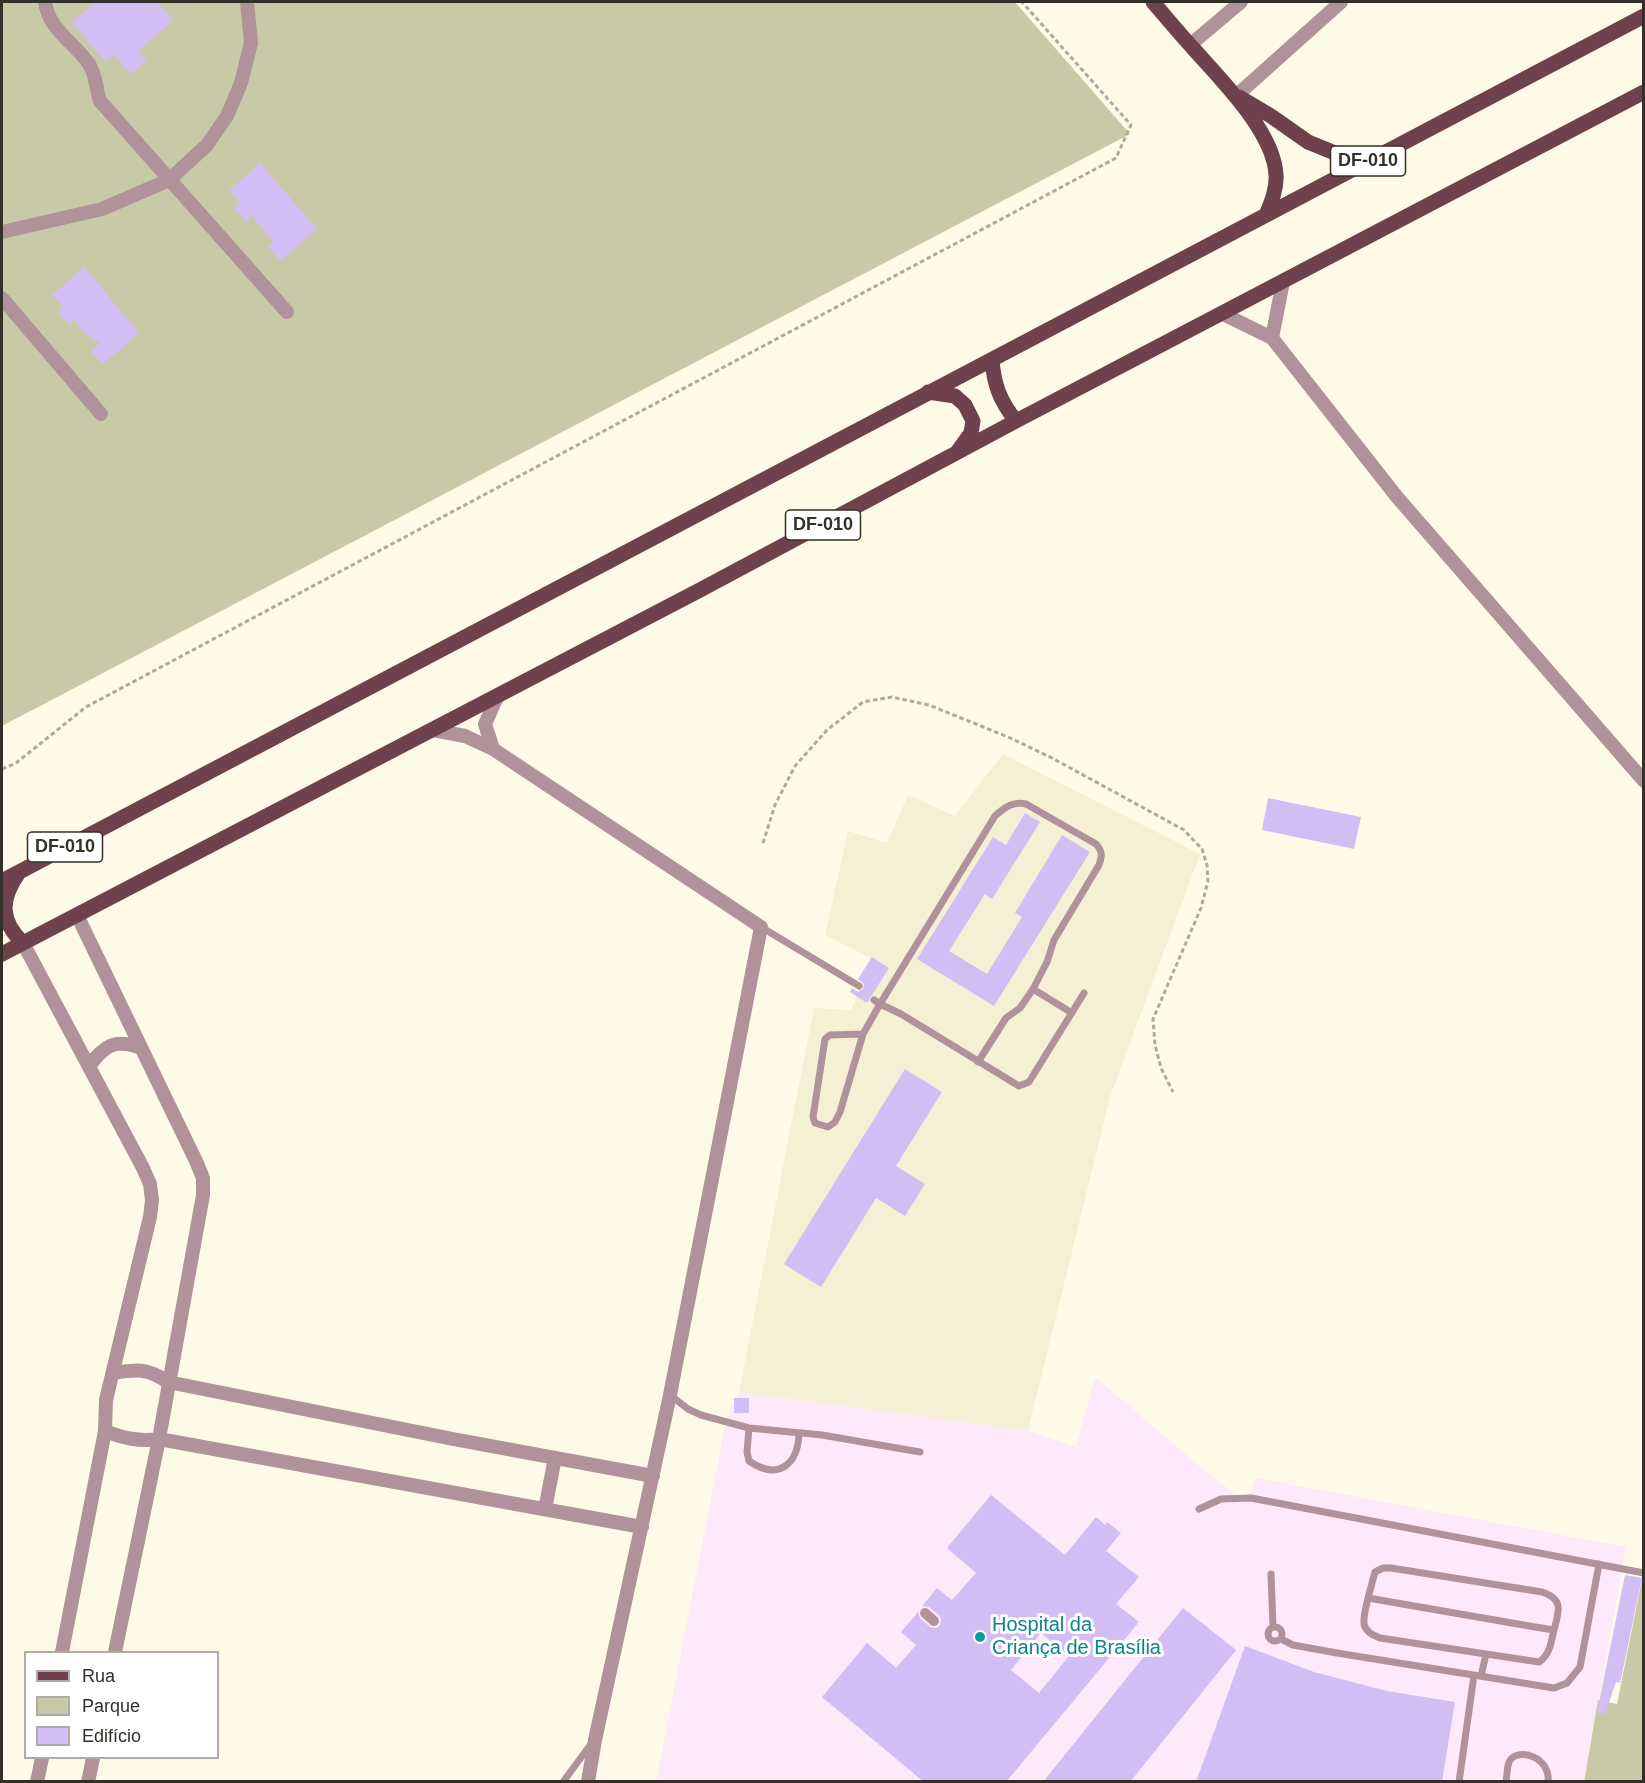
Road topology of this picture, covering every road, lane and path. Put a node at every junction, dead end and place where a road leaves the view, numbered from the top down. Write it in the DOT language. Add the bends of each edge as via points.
graph roads {
  1 [pos="45,2"];
  2 [pos="247,2"];
  3 [pos="1022,2"];
  4 [pos="1153,2"];
  5 [pos="1241,2"];
  6 [pos="1341,2"];
  7 [pos="1644,16"];
  8 [pos="1190,45"];
  9 [pos="1644,92"];
  10 [pos="1236,96"];
  11 [pos="1362,164"];
  12 [pos="169,180"];
  13 [pos="1266,215"];
  14 [pos="2,232"];
  15 [pos="1283,282"];
  16 [pos="2,298"];
  17 [pos="286,312"];
  18 [pos="1223,314"];
  19 [pos="1272,338"];
  20 [pos="992,360"];
  21 [pos="928,392"];
  22 [pos="101,414"];
  23 [pos="1016,421"];
  24 [pos="957,454"];
  25 [pos="498,695"];
  26 [pos="433,730"];
  27 [pos="493,749"];
  28 [pos="2,769"];
  29 [pos="1644,781"];
  30 [pos="764,843"];
  31 [pos="20,871"];
  32 [pos="2,881"];
  33 [pos="77,915"];
  34 [pos="761,927"];
  35 [pos="23,943"];
  36 [pos="2,954"];
  37 [pos="859,986"];
  38 [pos="1033,989"];
  39 [pos="1084,993"];
  40 [pos="877,1002"];
  41 [pos="1072,1013"];
  42 [pos="863,1034"];
  43 [pos="139,1047"];
  44 [pos="978,1062"];
  45 [pos="90,1065"];
  46 [pos="1173,1092"];
  47 [pos="113,1373"];
  48 [pos="168,1382"];
  49 [pos="670,1395"];
  50 [pos="749,1428"];
  51 [pos="105,1431"];
  52 [pos="799,1432"];
  53 [pos="159,1438"];
  54 [pos="920,1452"];
  55 [pos="555,1458"];
  56 [pos="653,1476"];
  57 [pos="545,1509"];
  58 [pos="1199,1509"];
  59 [pos="642,1527"];
  60 [pos="1599,1564"];
  61 [pos="1644,1573"];
  62 [pos="1271,1574"];
  63 [pos="1368,1598"];
  64 [pos="925,1613"];
  65 [pos="934,1621"];
  66 [pos="1554,1630"];
  67 [pos="62,1651"];
  68 [pos="115,1651"];
  69 [pos="1486,1654"];
  70 [pos="1478,1676"];
  71 [pos="595,1740"];
  72 [pos="42,1759"];
  73 [pos="93,1759"];
  74 [pos="591,1765"];
  75 [pos="38,1782"];
  76 [pos="88,1782"];
  77 [pos="563,1782"];
  78 [pos="588,1782"];
  79 [pos="594,1782"];
  80 [pos="1459,1782"];
  81 [pos="1506,1782"];
  82 [pos="1548,1782"];
  1 -- 12 [label="street" via="58,30 90,65 100,101"];
  2 -- 12 [label="street" via="250,43 241,83 227,116 207,145"];
  3 -- 28 [label="path" via="1131,125 1116,158 86,707 16,763"];
  4 -- 8 [label="main road"];
  5 -- 8 [label="street"];
  6 -- 10 [label="street"];
  7 -- 11 [label="main road, DF-010"];
  8 -- 10 [label="main road"];
  9 -- 15 [label="main road, DF-010"];
  10 -- 11 [label="main road" via="1308,142"];
  10 -- 13 [label="main road" via="1274,159 1276,177"];
  11 -- 13 [label="main road, DF-010"];
  12 -- 14 [label="street" via="102,209"];
  12 -- 17 [label="street"];
  13 -- 20 [label="main road, DF-010"];
  15 -- 18 [label="main road, DF-010"];
  15 -- 19 [label="street"];
  16 -- 22 [label="street"];
  18 -- 19 [label="street"];
  18 -- 23 [label="main road, DF-010"];
  19 -- 29 [label="street" via="1397,497"];
  20 -- 21 [label="main road, DF-010"];
  20 -- 23 [label="main road" via="997,392"];
  21 -- 24 [label="main road" via="956,396 973,421 971,433"];
  21 -- 31 [label="main road, DF-010"];
  23 -- 24 [label="main road, DF-010"];
  24 -- 25 [label="main road, DF-010"];
  25 -- 26 [label="main road, DF-010"];
  25 -- 27 [label="street" via="485,724"];
  26 -- 27 [label="street" via="465,736"];
  26 -- 33 [label="main road, DF-010"];
  27 -- 34 [label="street"];
  30 -- 46 [label="path" via="775,805 795,766 827,730 863,702 892,697 929,705 1008,737 1184,830 1202,849 1208,881 1201,908 1153,1019 1161,1068"];
  31 -- 32 [label="main road, DF-010"];
  31 -- 35 [label="main road" via="7,889 4,903 9,928"];
  33 -- 35 [label="main road, DF-010"];
  33 -- 43 [label="street"];
  34 -- 37 [label="lane"];
  34 -- 49 [label="street"];
  35 -- 36 [label="main road, DF-010"];
  35 -- 45 [label="street"];
  38 -- 40 [label="lane" via="1054,940 1102,856 1096,844 1019,802 995,816"];
  38 -- 41 [label="lane"];
  38 -- 44 [label="lane" via="1020,1008 1006,1018"];
  39 -- 41 [label="lane"];
  40 -- 42 [label="lane"];
  40 -- 44 [label="lane"];
  41 -- 44 [label="lane" via="1024,1085 1019,1086"];
  42 -- 42 [label="lane" via="830,1035 825,1039 813,1117 816,1123 828,1127 835,1122"];
  43 -- 45 [label="street" via="118,1043 99,1053"];
  43 -- 48 [label="street" via="202,1178 204,1195"];
  45 -- 47 [label="street" via="144,1168 152,1200"];
  47 -- 48 [label="street" via="142,1370"];
  47 -- 51 [label="street" via="106,1400"];
  48 -- 53 [label="street"];
  48 -- 55 [label="street"];
  49 -- 50 [label="lane" via="701,1415"];
  49 -- 56 [label="street"];
  50 -- 52 [label="lane"];
  50 -- 52 [label="lane" via="749,1461 774,1470 787,1465 795,1456"];
  51 -- 53 [label="street" via="131,1440"];
  51 -- 67 [label="street"];
  52 -- 54 [label="lane"];
  53 -- 57 [label="street"];
  53 -- 68 [label="street"];
  55 -- 56 [label="street"];
  55 -- 57 [label="street"];
  56 -- 59 [label="street"];
  57 -- 59 [label="street"];
  58 -- 60 [label="lane" via="1221,1499 1251,1498"];
  59 -- 71 [label="street"];
  60 -- 61 [label="lane"];
  60 -- 70 [label="lane" via="1580,1667 1567,1683 1554,1688"];
  62 -- 70 [label="lane" via="1270,1640"];
  63 -- 66 [label="lane"];
  63 -- 66 [label="lane" via="1376,1572 1383,1568 1542,1592 1557,1601"];
  63 -- 69 [label="lane" via="1364,1622 1371,1635"];
  64 -- 65 [label="street"];
  66 -- 69 [label="lane" via="1549,1652 1539,1662"];
  69 -- 70 [label="lane"];
  70 -- 80 [label="lane"];
  71 -- 74 [label="street"];
  71 -- 77 [label="lane"];
  72 -- 75 [label="street"];
  73 -- 76 [label="street"];
  74 -- 78 [label="street"];
  74 -- 79 [label="lane"];
  81 -- 82 [label="lane" via="1509,1762 1524,1754 1544,1763"];
}
